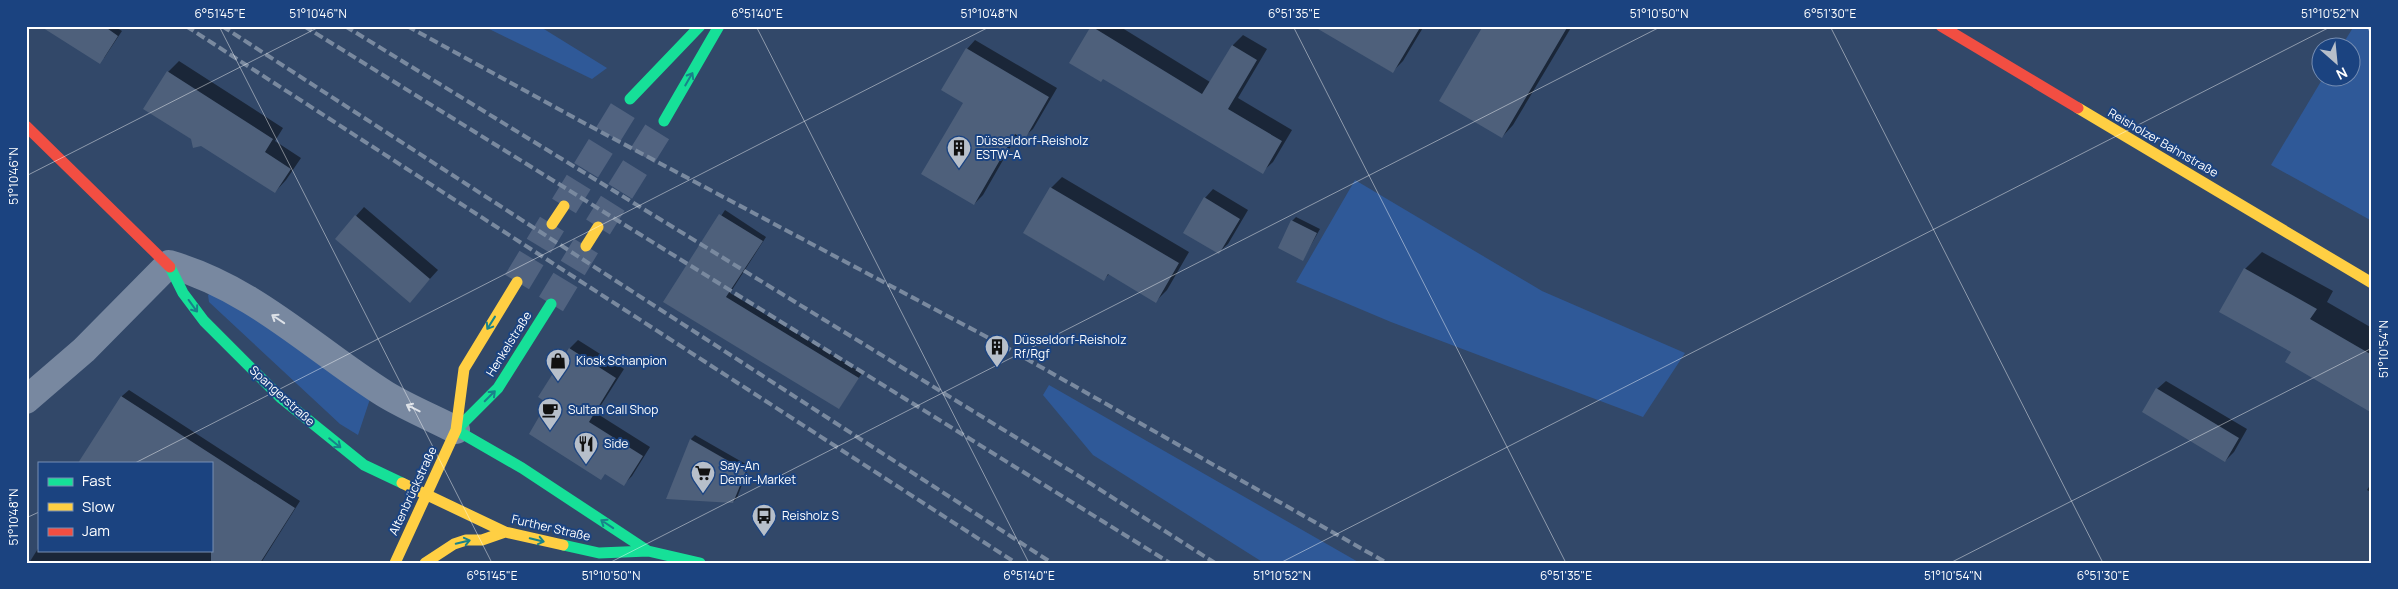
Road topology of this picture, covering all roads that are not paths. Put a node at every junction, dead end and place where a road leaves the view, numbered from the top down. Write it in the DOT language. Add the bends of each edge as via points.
graph roads {
  1 [pos="700,26"];
  2 [pos="720,26"];
  3 [pos="1941,26"];
  4 [pos="630,99"];
  5 [pos="664,121"];
  6 [pos="26,126"];
  7 [pos="564,206"];
  8 [pos="552,224"];
  9 [pos="598,228"];
  10 [pos="586,246"];
  11 [pos="169,264"];
  12 [pos="517,282"];
  13 [pos="2372,282"];
  14 [pos="550,304"];
  15 [pos="26,400"];
  16 [pos="456,430"];
  17 [pos="427,493"];
  18 [pos="505,532"];
  19 [pos="648,551"];
  20 [pos="395,563"];
  21 [pos="425,563"];
  22 [pos="700,563"];
  1 -- 4 [label="street"];
  5 -- 2 [label="street, one-way"];
  3 -- 13 [label="street, Reisholzer Bahnstraße"];
  6 -- 11 [label="street, Spangerstraße"];
  7 -- 8 [label="street"];
  9 -- 10 [label="street"];
  11 -- 15 [label="street" via="84,350"];
  16 -- 11 [label="street, Spangerstraße, one-way" via="386,394 246,297 200,273"];
  11 -- 17 [label="street, Spangerstraße, one-way" via="204,321 281,398 364,465"];
  12 -- 16 [label="street, Henkelstraße, one-way" via="464,369"];
  16 -- 14 [label="street, Henkelstraße, one-way" via="498,388"];
  16 -- 17 [label="street, Altenbrückstraße"];
  19 -- 16 [label="street, Further Straße, one-way" via="522,468"];
  17 -- 18 [label="street, Further Straße"];
  17 -- 20 [label="street, Altenbrückstraße"];
  18 -- 19 [label="street, Further Straße, one-way" via="599,552"];
  21 -- 18 [label="street, one-way" via="454,544 482,540"];
  19 -- 22 [label="street, Further Straße"];
}
